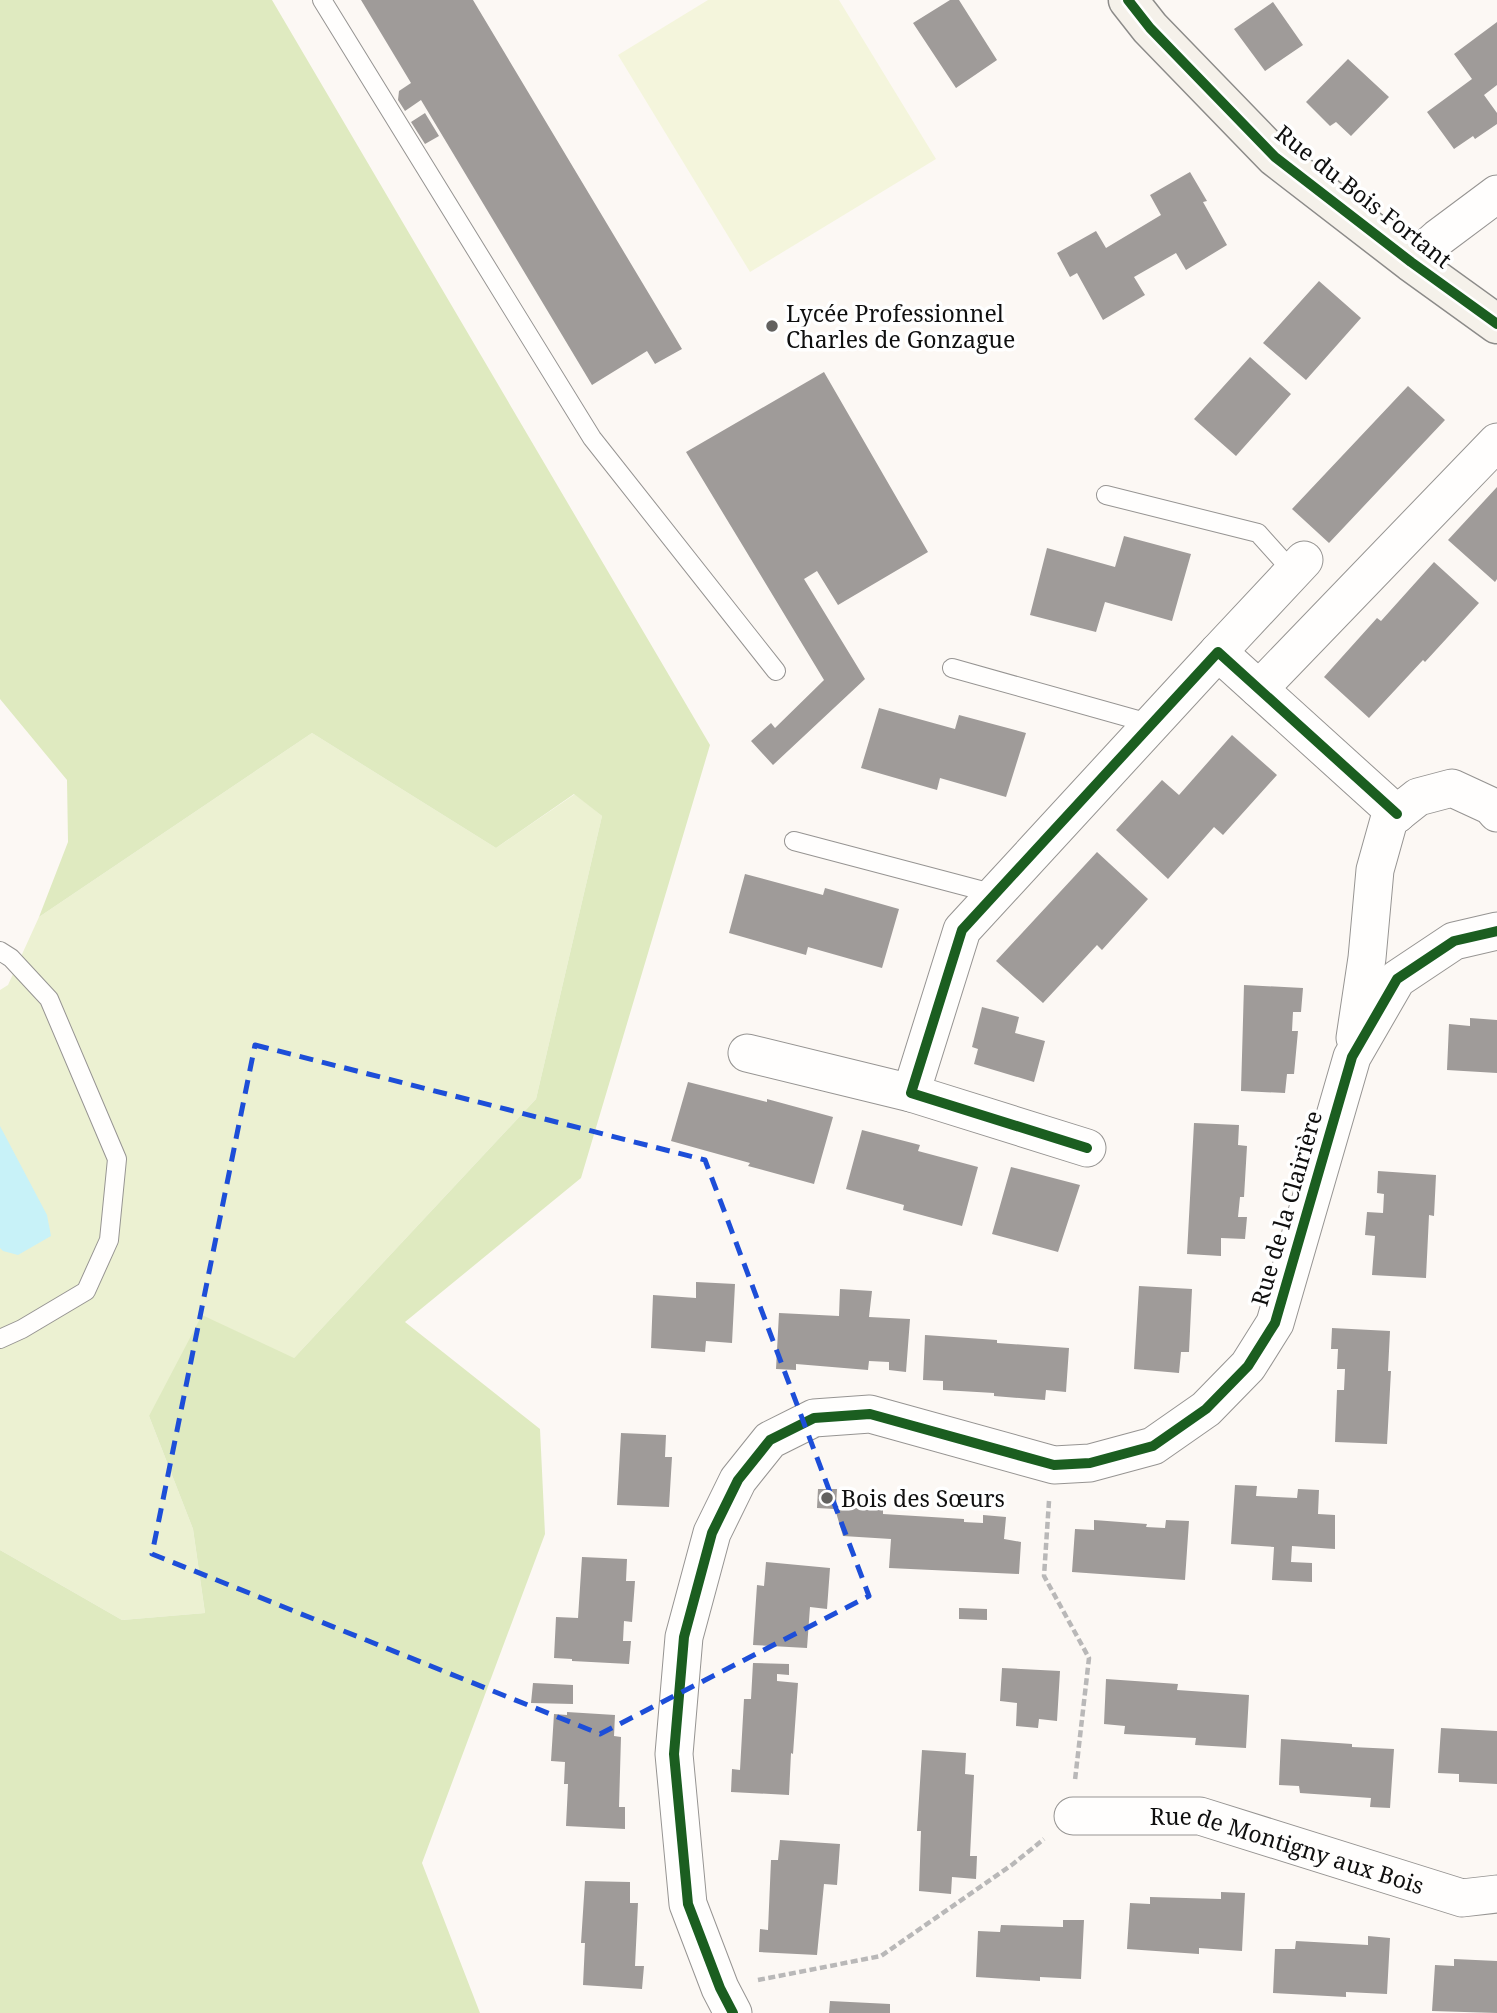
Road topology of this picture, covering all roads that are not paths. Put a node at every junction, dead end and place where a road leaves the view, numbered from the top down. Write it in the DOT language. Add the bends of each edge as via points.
graph roads {
  1 [pos="322,0"];
  2 [pos="1128,0"];
  3 [pos="1497,194"];
  4 [pos="1410,262"];
  5 [pos="1497,324"];
  6 [pos="1497,442"];
  7 [pos="1106,495"];
  8 [pos="1299,566"];
  9 [pos="1218,652"];
  10 [pos="952,668"];
  11 [pos="776,671"];
  12 [pos="1259,690"];
  13 [pos="1152,724"];
  14 [pos="1497,813"];
  15 [pos="1397,814"];
  16 [pos="794,841"];
  17 [pos="995,894"];
  18 [pos="1497,930"];
  19 [pos="0,951"];
  20 [pos="747,1053"];
  21 [pos="1352,1057"];
  22 [pos="911,1093"];
  23 [pos="1087,1147"];
  24 [pos="0,1339"];
  25 [pos="1073,1816"];
  26 [pos="1497,1894"];
  27 [pos="727,2001"];
  1 -- 11 [label="lane" via="592,438"];
  2 -- 4 [label="street, Rue du Bois Fortant" via="1275,157"];
  3 -- 4 [label="street"];
  4 -- 5 [label="street, Rue du Bois Fortant"];
  6 -- 12 [label="street"];
  7 -- 8 [label="lane" via="1258,533"];
  8 -- 9 [label="street"];
  9 -- 12 [label="street"];
  9 -- 13 [label="street"];
  10 -- 13 [label="lane"];
  12 -- 15 [label="street"];
  13 -- 17 [label="street"];
  14 -- 15 [label="street" via="1452,788 1418,797"];
  15 -- 21 [label="street" via="1389,820 1375,870"];
  16 -- 17 [label="lane"];
  17 -- 22 [label="street" via="962,930"];
  18 -- 21 [label="street, Rue de la Clairière" via="1454,940 1397,979"];
  19 -- 24 [label="lane" via="49,999 117,1159 109,1240 86,1291"];
  20 -- 22 [label="street"];
  21 -- 27 [label="street, Rue de la Clairière" via="1275,1323 1248,1366 1206,1409 1153,1446 1090,1463 1054,1465 870,1414 814,1419 770,1440 738,1480 712,1533 684,1637 674,1754 688,1904"];
  22 -- 23 [label="street"];
  25 -- 26 [label="street, Rue de Montigny aux Bois" via="1200,1815 1462,1898"];
}
